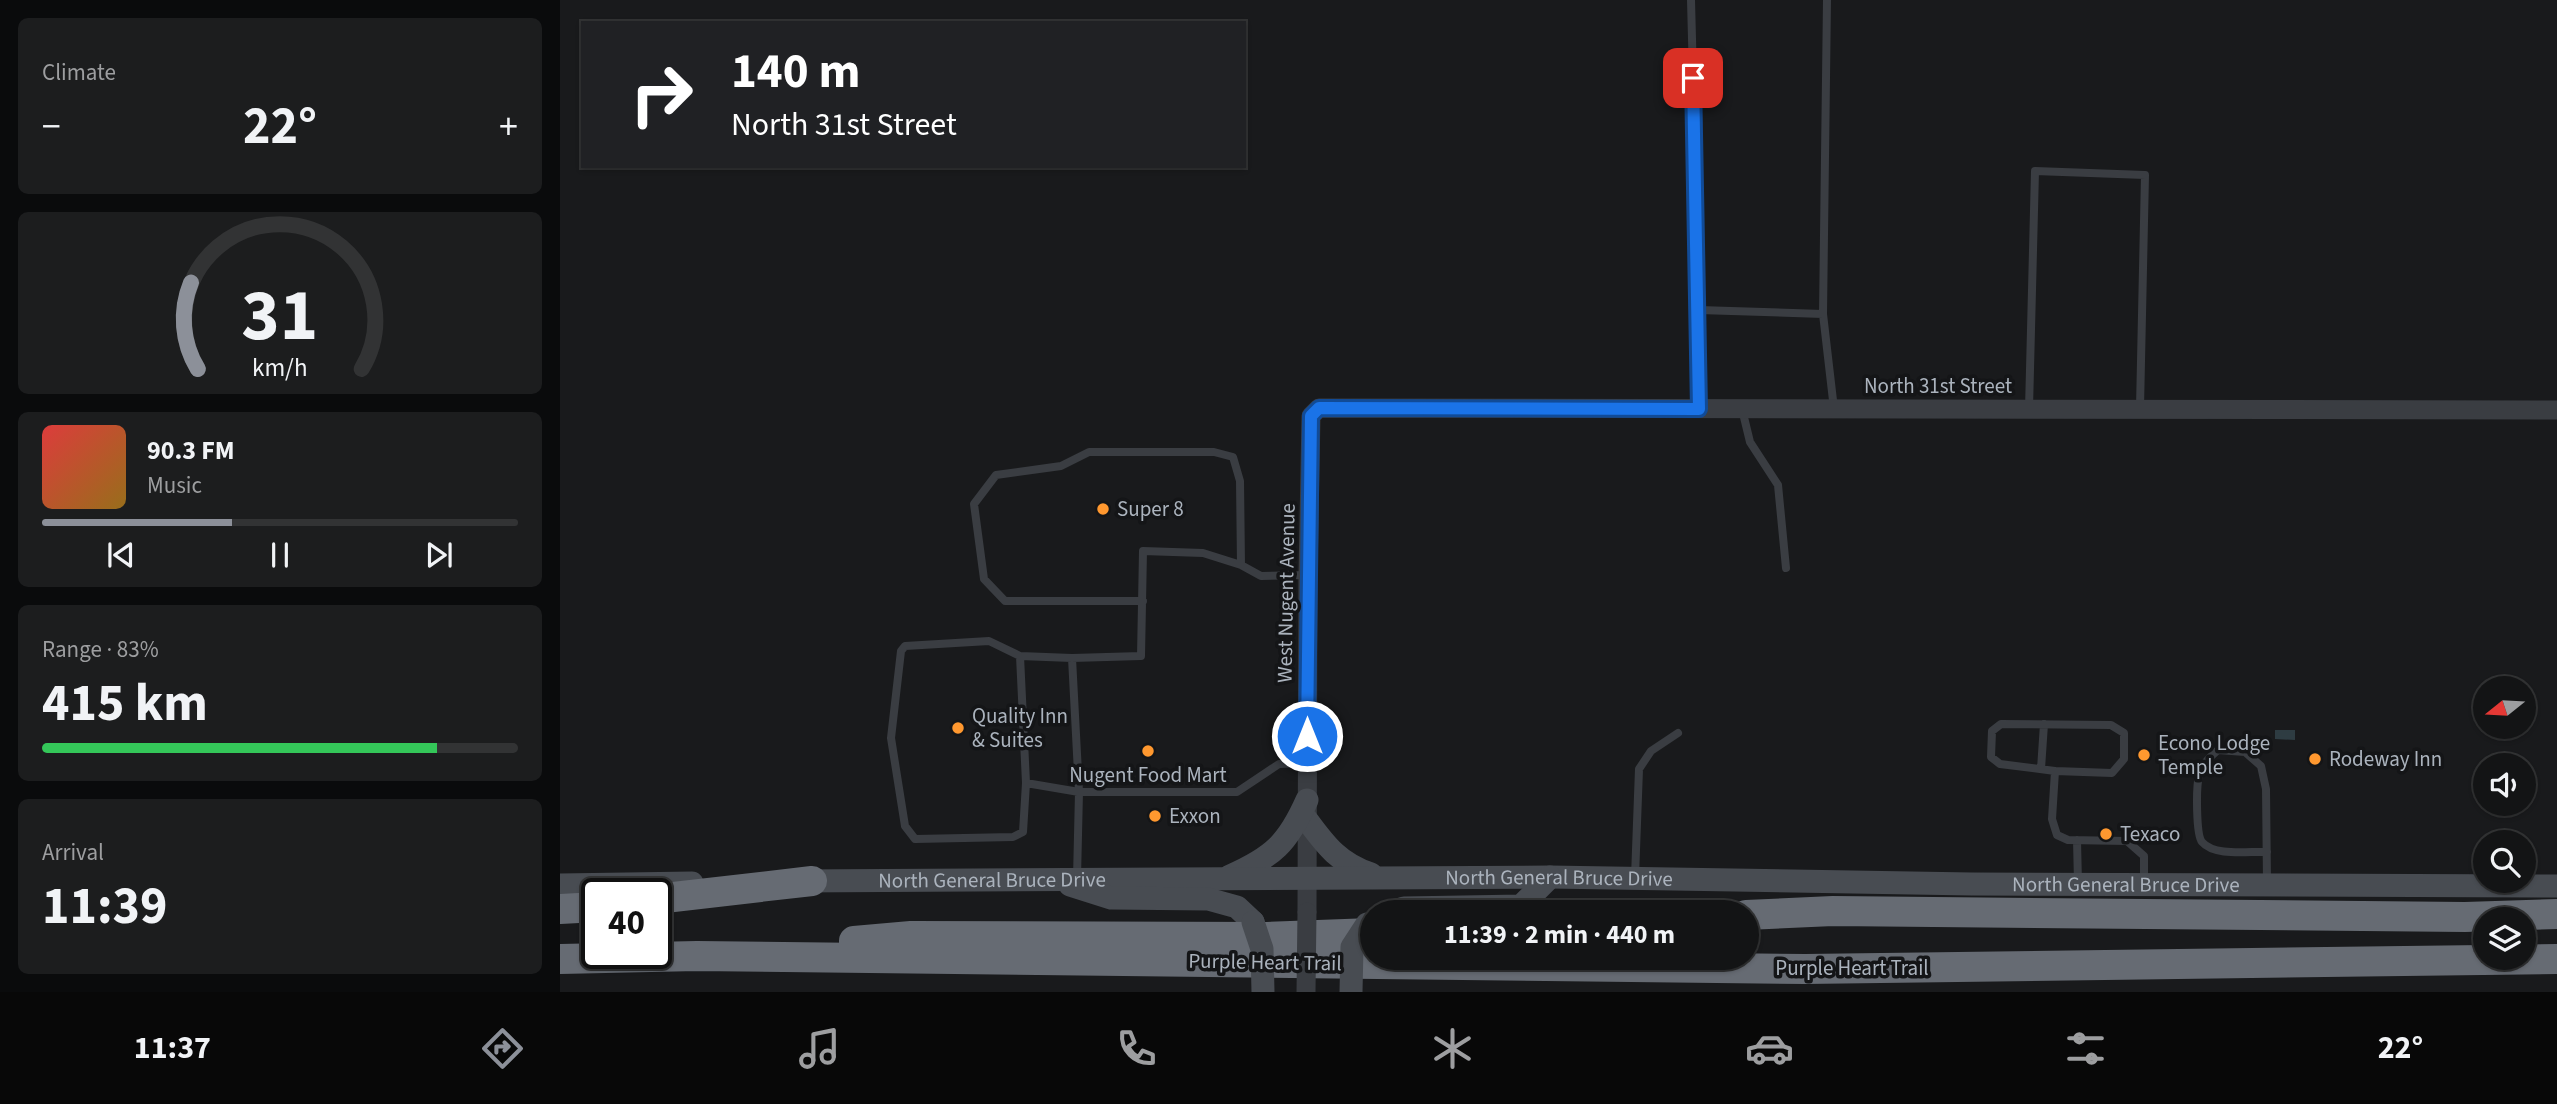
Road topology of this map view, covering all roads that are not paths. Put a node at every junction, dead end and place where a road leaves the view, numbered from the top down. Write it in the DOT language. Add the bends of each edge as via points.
graph roads {
  1 [pos="1691,0"];
  2 [pos="1827,0"];
  3 [pos="1699,310"];
  4 [pos="1824,314"];
  5 [pos="1319,408"];
  6 [pos="1699,409"];
  7 [pos="1742,409"];
  8 [pos="1834,409"];
  9 [pos="2029,409"];
  10 [pos="2140,409"];
  11 [pos="2557,410"];
  12 [pos="1241,565"];
  13 [pos="1786,568"];
  14 [pos="1308,575"];
  15 [pos="1143,601"];
  16 [pos="1020,656"];
  17 [pos="1072,659"];
  18 [pos="2044,724"];
  19 [pos="1678,733"];
  20 [pos="1307,762"];
  21 [pos="2041,769"];
  22 [pos="2055,771"];
  23 [pos="1026,783"];
  24 [pos="1079,792"];
  25 [pos="1307,810"];
  26 [pos="2077,840"];
  27 [pos="2267,852"];
  28 [pos="1550,877"];
  29 [pos="1077,878"];
  30 [pos="1307,878"];
  31 [pos="1384,878"];
  32 [pos="1635,878"];
  33 [pos="1050,879"];
  34 [pos="1224,879"];
  35 [pos="813,881"];
  36 [pos="2078,884"];
  37 [pos="560,885"];
  38 [pos="2144,885"];
  39 [pos="2267,885"];
  40 [pos="2557,887"];
  41 [pos="672,897"];
  42 [pos="1527,900"];
  43 [pos="581,908"];
  44 [pos="560,909"];
  45 [pos="1759,914"];
  46 [pos="2557,914"];
  47 [pos="1360,927"];
  48 [pos="1360,938"];
  49 [pos="697,957"];
  50 [pos="560,959"];
  51 [pos="2557,959"];
  52 [pos="1263,992"];
  53 [pos="1306,992"];
  54 [pos="1351,992"];
  1 -- 3 [label="lane"];
  2 -- 4 [label="lane"];
  3 -- 4 [label="lane"];
  3 -- 6 [label="lane"];
  4 -- 8 [label="lane"];
  5 -- 6 [label="street, North 31st Street"];
  5 -- 14 [label="street, West Nugent Avenue" via="1311,416"];
  6 -- 7 [label="street, North 31st Street"];
  7 -- 8 [label="street, North 31st Street"];
  7 -- 13 [label="lane" via="1750,442 1778,485"];
  8 -- 9 [label="street, North 31st Street"];
  9 -- 10 [label="street, North 31st Street"];
  9 -- 10 [label="lane" via="2035,171 2145,175"];
  10 -- 11 [label="street, North 31st Street"];
  12 -- 14 [label="lane" via="1261,576"];
  12 -- 15 [label="lane" via="1203,552 1143,551"];
  12 -- 15 [label="lane" via="1240,481 1233,457 1214,452 1090,452 1061,466 996,475 974,504 984,579 1005,601"];
  14 -- 20 [label="street, West Nugent Avenue"];
  15 -- 17 [label="lane" via="1141,656"];
  16 -- 17 [label="lane"];
  16 -- 23 [label="lane"];
  16 -- 23 [label="lane" via="989,641 905,646 891,738 905,827 915,839 1013,837 1023,832"];
  17 -- 24 [label="lane"];
  18 -- 21 [label="lane"];
  18 -- 21 [label="lane" via="2001,724 1992,731 1991,757 2000,764"];
  18 -- 22 [label="lane" via="2111,725 2124,733 2124,759 2112,774"];
  19 -- 32 [label="lane" via="1651,751 1639,769"];
  20 -- 24 [label="lane" via="1279,764 1237,792"];
  20 -- 25 [label="street, West Nugent Avenue"];
  21 -- 22 [label="lane"];
  22 -- 26 [label="lane" via="2052,819 2057,835"];
  23 -- 24 [label="lane"];
  24 -- 29 [label="lane"];
  25 -- 30 [label="street, West Nugent Avenue"];
  25 -- 31 [label="main road" via="1327,847 1351,868"];
  25 -- 34 [label="main road" via="1277,849"];
  26 -- 36 [label="lane"];
  26 -- 38 [label="lane" via="2127,841 2144,856"];
  27 -- 27 [label="lane" via="2261,766 2245,752 2218,750 2206,760 2199,776 2198,833 2203,843 2218,850"];
  27 -- 39 [label="lane"];
  28 -- 31 [label="main road, North General Bruce Drive"];
  28 -- 32 [label="main road, North General Bruce Drive"];
  28 -- 42 [label="main road"];
  29 -- 33 [label="main road, North General Bruce Drive"];
  29 -- 34 [label="main road, North General Bruce Drive"];
  30 -- 31 [label="main road, North General Bruce Drive"];
  30 -- 34 [label="main road, North General Bruce Drive"];
  30 -- 53 [label="street, West Nugent Avenue, bridge"];
  32 -- 36 [label="main road, North General Bruce Drive"];
  33 -- 35 [label="main road, North General Bruce Drive"];
  33 -- 52 [label="main road, bridge" via="1111,898 1208,899 1237,906 1253,922 1262,949"];
  35 -- 37 [label="main road, North General Bruce Drive"];
  35 -- 41 [label="highway"];
  36 -- 38 [label="main road, North General Bruce Drive"];
  38 -- 39 [label="main road, North General Bruce Drive"];
  39 -- 40 [label="main road, North General Bruce Drive"];
  43 -- 44 [label="highway"];
  45 -- 46 [label="highway"];
  47 -- 49 [label="highway" via="1267,937 911,936"];
  48 -- 54 [label="main road, bridge" via="1352,947"];
  49 -- 50 [label="highway, Purple Heart Trail"];
  49 -- 51 [label="highway, Purple Heart Trail" via="1805,969"];
}
